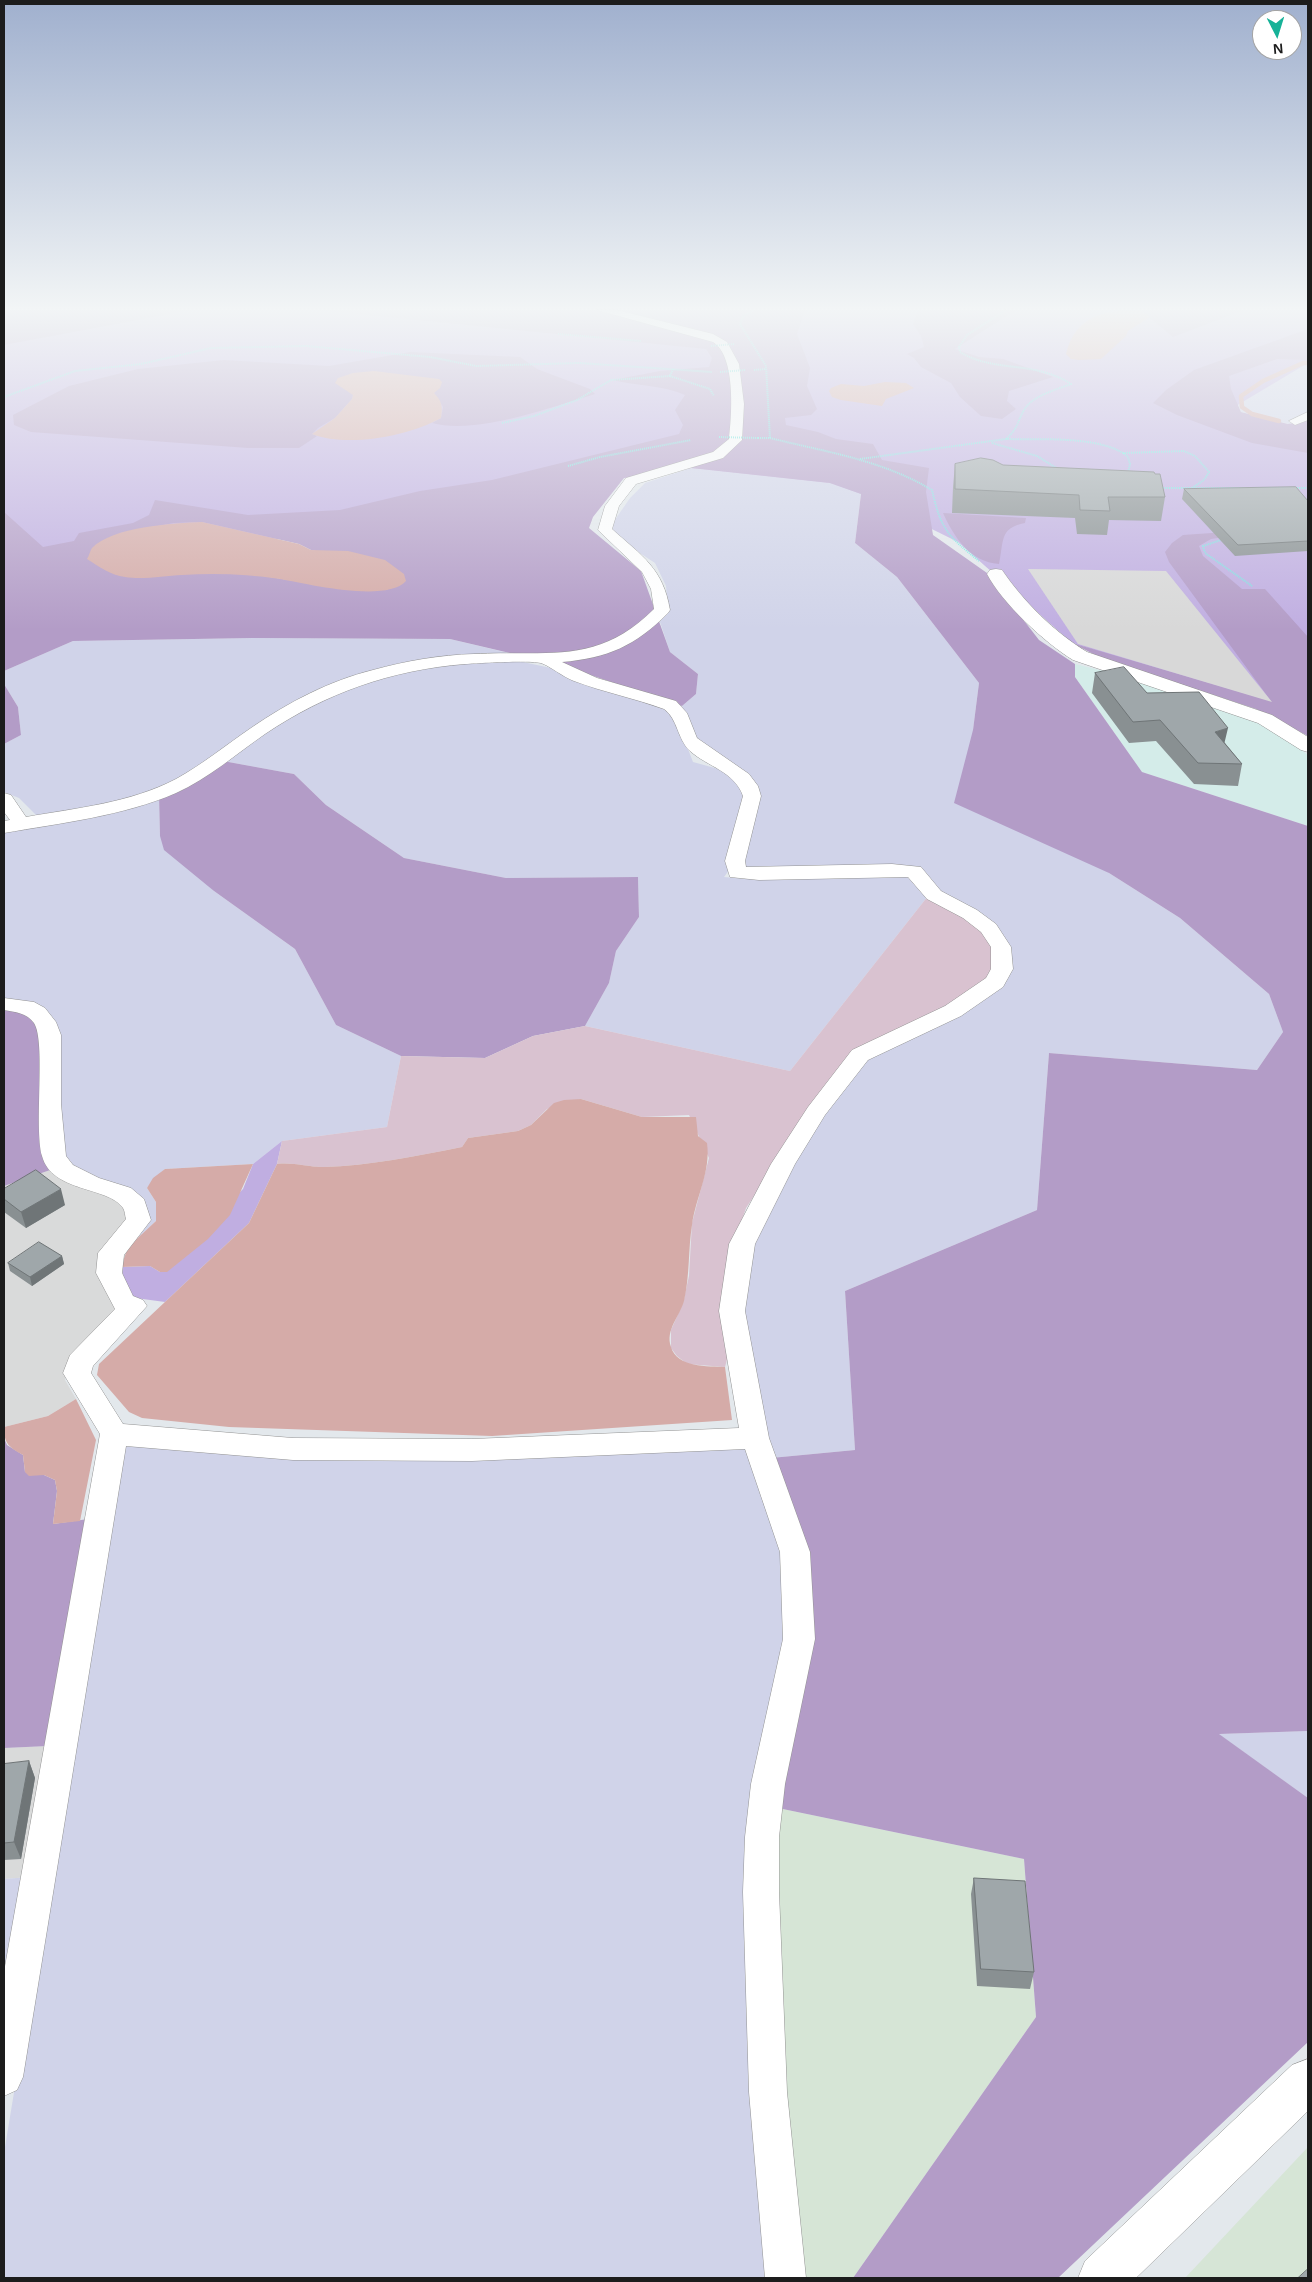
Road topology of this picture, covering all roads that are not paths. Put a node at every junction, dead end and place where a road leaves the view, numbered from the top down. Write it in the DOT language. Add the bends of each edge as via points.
graph roads {
  1 [pos="737,416"];
  2 [pos="1307,416"];
  3 [pos="1295,421"];
  4 [pos="996,574"];
  5 [pos="547,660"];
  6 [pos="1308,746"];
  7 [pos="4,799"];
  8 [pos="12,825"];
  9 [pos="4,1004"];
  10 [pos="114,1434"];
  11 [pos="755,1438"];
  12 [pos="4,2077"];
  13 [pos="1308,2081"];
  14 [pos="786,2278"];
  15 [pos="1102,2278"];
  1 -- 5 [label="street" via="735,440 718,455 631,481 612,506 605,530 648,570 659,589 662,610 631,639 596,653"];
  2 -- 3 [label="street"];
  4 -- 6 [label="street" via="1001,584 1057,642 1080,656 1265,719"];
  5 -- 8 [label="street" via="460,659 375,674 319,693 169,789 132,802"];
  5 -- 11 [label="street" via="577,676 670,705 678,710 690,740 709,758 744,778 751,787 752,796 735,861 737,873 767,875 852,869 914,871 934,895 989,928 1000,947 1002,969 995,982 953,1010 860,1055 816,1112 783,1164 742,1244 732,1311"];
  7 -- 8 [label="street"];
  9 -- 10 [label="street" via="26,1007 37,1014 45,1022 50,1035 49,1104 54,1157 64,1170 90,1184 122,1194 135,1205 140,1220 111,1253 109,1273 123,1302 134,1306 80,1362 77,1373"];
  10 -- 11 [label="street" via="294,1449 452,1450"];
  10 -- 12 [label="street"];
  11 -- 14 [label="street" via="795,1552 799,1639 768,1784 762,1837 768,2092"];
  13 -- 15 [label="street"];
}
